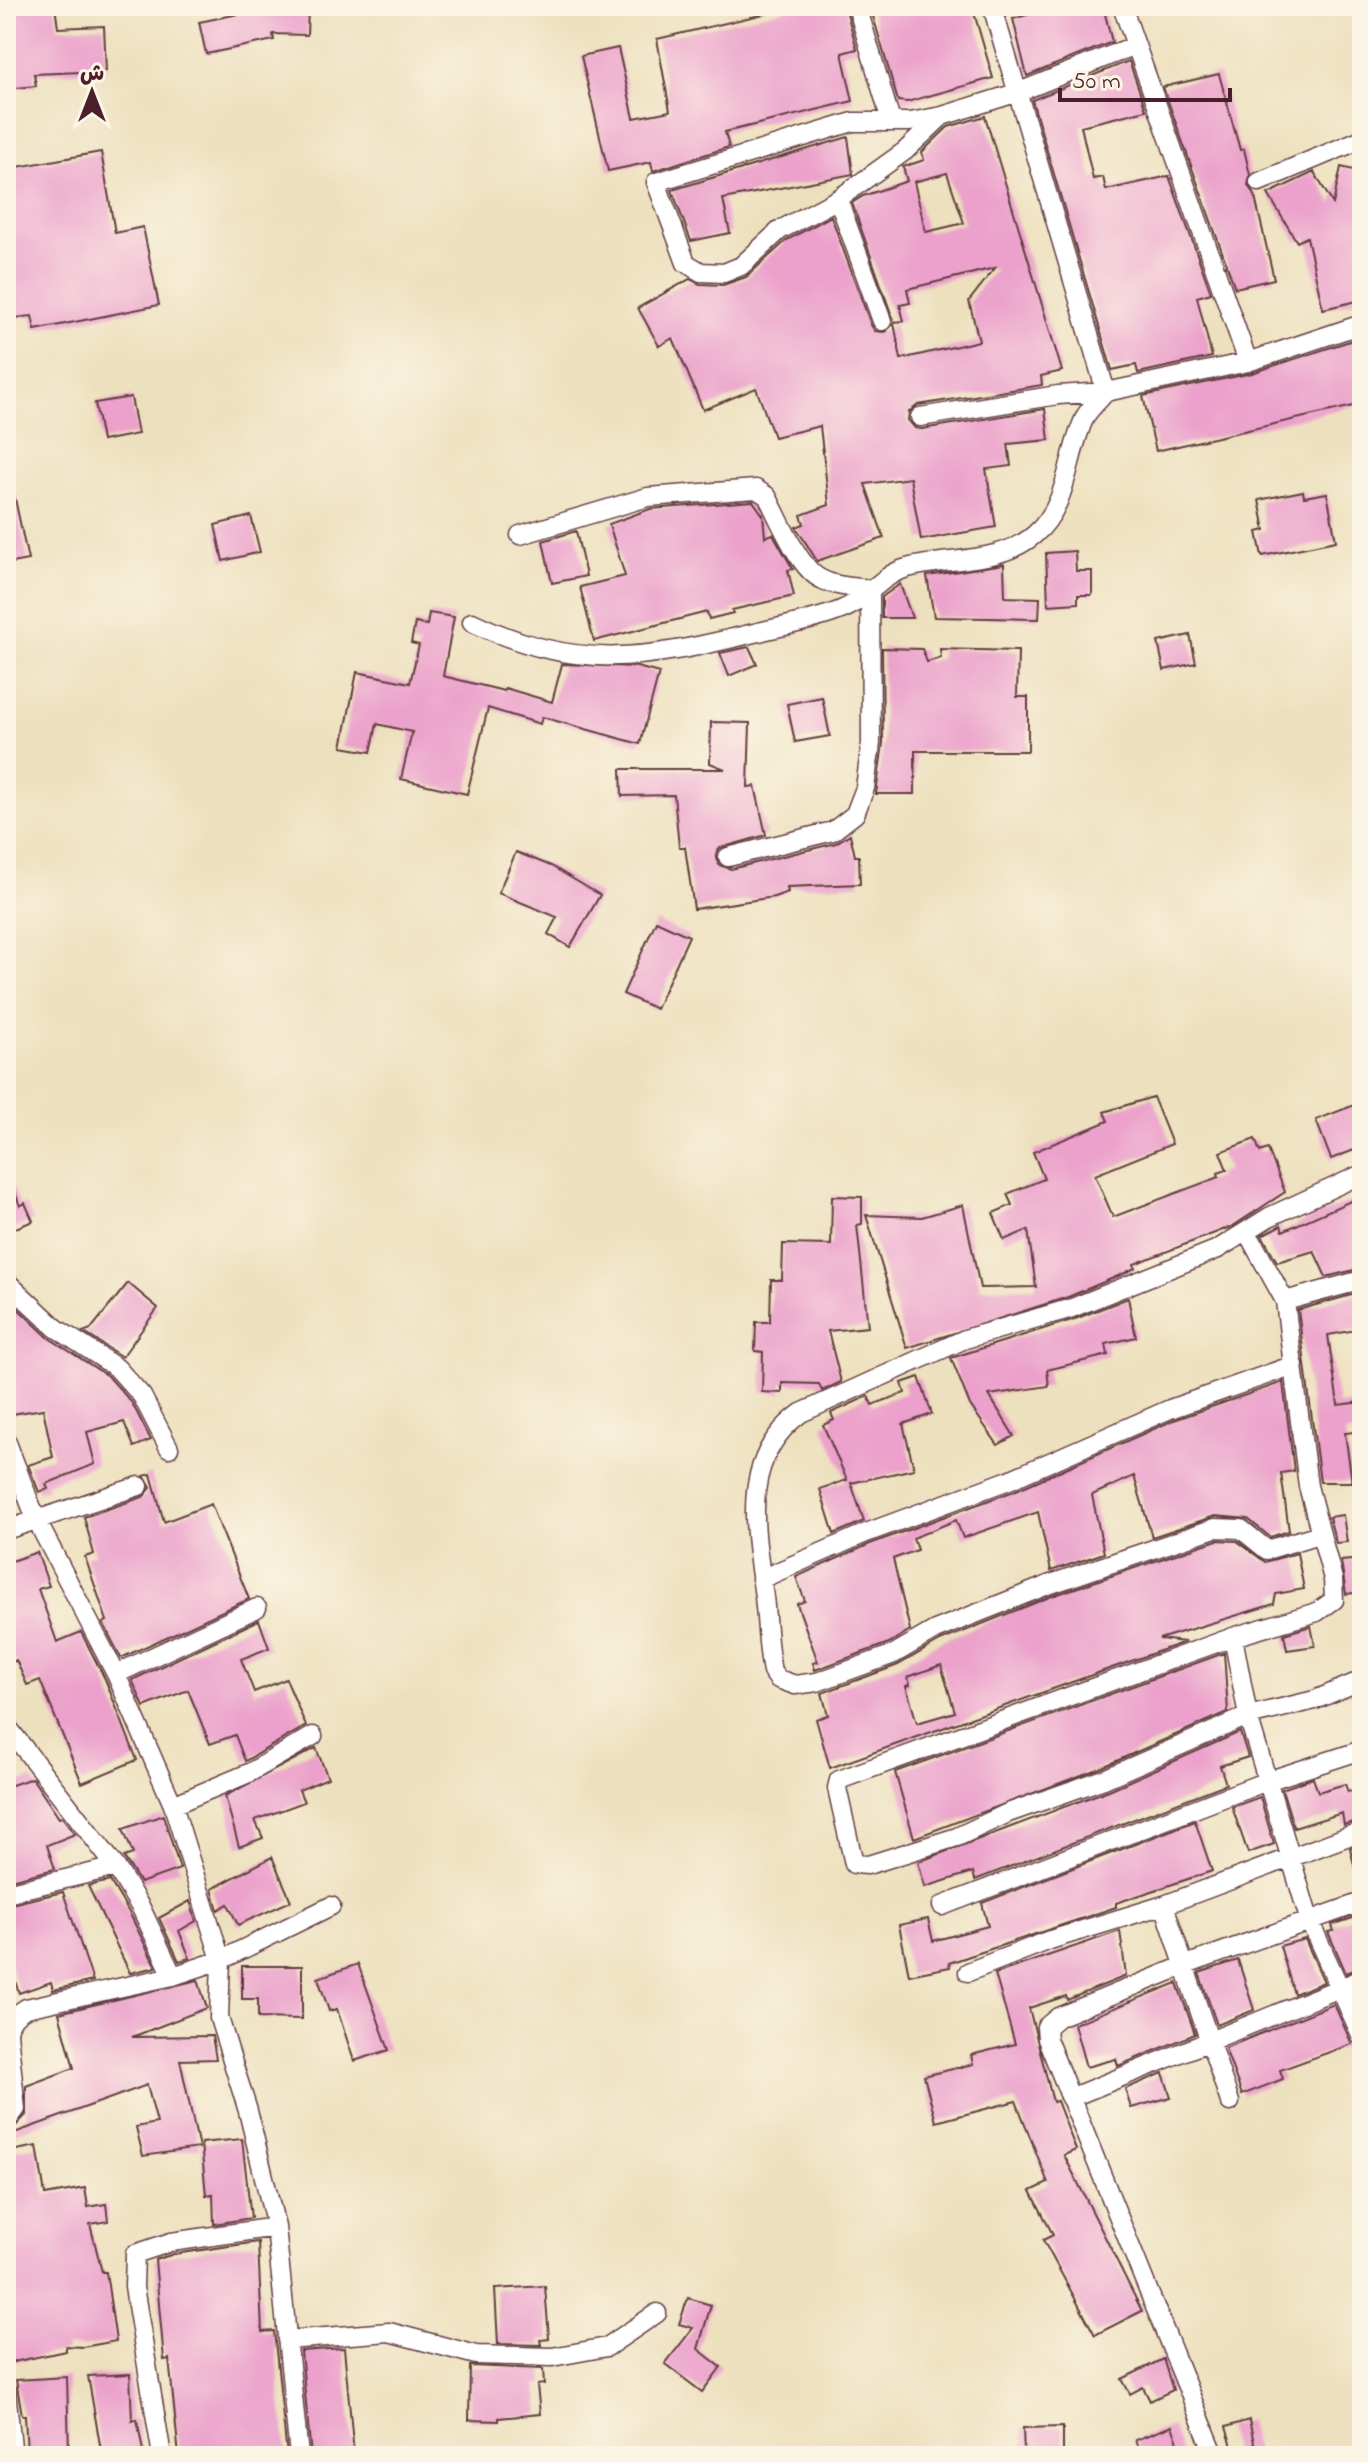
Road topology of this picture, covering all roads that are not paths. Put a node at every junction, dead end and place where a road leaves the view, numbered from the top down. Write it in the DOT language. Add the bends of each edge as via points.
graph roads {
  1 [pos="857,6"];
  2 [pos="992,6"];
  3 [pos="1122,6"];
  4 [pos="1136,45"];
  5 [pos="1019,92"];
  6 [pos="942,116"];
  7 [pos="891,121"];
  8 [pos="1362,139"];
  9 [pos="1259,182"];
  10 [pos="838,199"];
  11 [pos="882,321"];
  12 [pos="1362,324"];
  13 [pos="1248,362"];
  14 [pos="1106,392"];
  15 [pos="920,417"];
  16 [pos="520,535"];
  17 [pos="870,589"];
  18 [pos="472,622"];
  19 [pos="728,857"];
  20 [pos="1362,1174"];
  21 [pos="1247,1232"];
  22 [pos="1362,1280"];
  23 [pos="6,1281"];
  24 [pos="1285,1301"];
  25 [pos="1294,1365"];
  26 [pos="6,1440"];
  27 [pos="169,1448"];
  28 [pos="139,1486"];
  29 [pos="36,1519"];
  30 [pos="6,1530"];
  31 [pos="1319,1534"];
  32 [pos="761,1579"];
  33 [pos="257,1608"];
  34 [pos="1233,1637"];
  35 [pos="116,1674"];
  36 [pos="1362,1680"];
  37 [pos="1248,1716"];
  38 [pos="6,1725"];
  39 [pos="313,1736"];
  40 [pos="1362,1750"];
  41 [pos="1267,1781"];
  42 [pos="173,1805"];
  43 [pos="1362,1831"];
  44 [pos="1291,1856"];
  45 [pos="116,1867"];
  46 [pos="6,1893"];
  47 [pos="1362,1902"];
  48 [pos="1164,1905"];
  49 [pos="331,1906"];
  50 [pos="942,1906"];
  51 [pos="1310,1922"];
  52 [pos="221,1960"];
  53 [pos="1183,1966"];
  54 [pos="968,1972"];
  55 [pos="173,1976"];
  56 [pos="1362,1979"];
  57 [pos="1340,1986"];
  58 [pos="1362,2037"];
  59 [pos="1211,2040"];
  60 [pos="1070,2098"];
  61 [pos="1230,2102"];
  62 [pos="6,2122"];
  63 [pos="276,2227"];
  64 [pos="657,2313"];
  65 [pos="287,2340"];
  66 [pos="6,2391"];
  67 [pos="13,2456"];
  68 [pos="162,2456"];
  69 [pos="299,2456"];
  70 [pos="1215,2456"];
  1 -- 7 [label="street"];
  2 -- 5 [label="street"];
  3 -- 4 [label="street"];
  4 -- 5 [label="street"];
  4 -- 13 [label="street"];
  5 -- 6 [label="street"];
  5 -- 14 [label="street"];
  6 -- 7 [label="street"];
  6 -- 10 [label="street" via="905,151"];
  7 -- 10 [label="street" via="853,122 656,182 686,263 701,272 724,273 741,266 780,230"];
  8 -- 9 [label="street"];
  10 -- 11 [label="street"];
  12 -- 13 [label="street"];
  13 -- 14 [label="street"];
  14 -- 15 [label="street"];
  14 -- 17 [label="street" via="1087,414 1050,519 1032,537 1003,552 906,568"];
  16 -- 17 [label="street" via="648,497 756,489 767,496 808,570 838,585"];
  17 -- 18 [label="street" via="826,616 709,644 619,658 516,643"];
  17 -- 19 [label="street" via="871,743 865,788 855,814 833,831"];
  20 -- 21 [label="street"];
  21 -- 24 [label="street"];
  21 -- 32 [label="street" via="1218,1249 1072,1308 934,1351 792,1420 770,1442 758,1483 754,1527"];
  22 -- 24 [label="street"];
  23 -- 27 [label="street" via="56,1328 117,1368 142,1396"];
  24 -- 25 [label="street"];
  25 -- 31 [label="street"];
  25 -- 32 [label="street" via="1170,1409"];
  26 -- 29 [label="street"];
  28 -- 29 [label="street"];
  29 -- 30 [label="street"];
  29 -- 35 [label="street"];
  31 -- 32 [label="street" via="1267,1550 1241,1529 1225,1526 1202,1532 1048,1585 935,1630 894,1654 795,1685 772,1671"];
  31 -- 34 [label="street" via="1335,1587 1331,1606"];
  33 -- 35 [label="street"];
  34 -- 37 [label="street"];
  34 -- 37 [label="street" via="839,1780 854,1864 868,1865 957,1837"];
  35 -- 42 [label="street"];
  36 -- 37 [label="street" via="1315,1700"];
  37 -- 41 [label="street"];
  38 -- 45 [label="street"];
  39 -- 42 [label="street" via="249,1773"];
  40 -- 41 [label="street"];
  41 -- 44 [label="street"];
  41 -- 50 [label="street"];
  42 -- 52 [label="street"];
  43 -- 44 [label="street"];
  44 -- 48 [label="street"];
  44 -- 51 [label="street"];
  45 -- 46 [label="street"];
  45 -- 55 [label="street"];
  47 -- 51 [label="street"];
  48 -- 53 [label="street"];
  48 -- 54 [label="street"];
  49 -- 52 [label="street"];
  51 -- 53 [label="street"];
  51 -- 57 [label="street"];
  52 -- 55 [label="street"];
  52 -- 63 [label="street" via="219,2018"];
  53 -- 59 [label="street"];
  53 -- 60 [label="street" via="1058,2017 1046,2027"];
  55 -- 62 [label="street" via="16,2014 8,2033 16,2109"];
  56 -- 57 [label="street"];
  57 -- 58 [label="street"];
  57 -- 59 [label="street"];
  59 -- 60 [label="street"];
  59 -- 61 [label="street"];
  60 -- 70 [label="street"];
  63 -- 65 [label="street"];
  63 -- 68 [label="street" via="171,2242 135,2254 134,2287"];
  64 -- 65 [label="street" via="607,2347 552,2357 476,2355 389,2332"];
  65 -- 69 [label="street"];
  66 -- 67 [label="street"];
}
